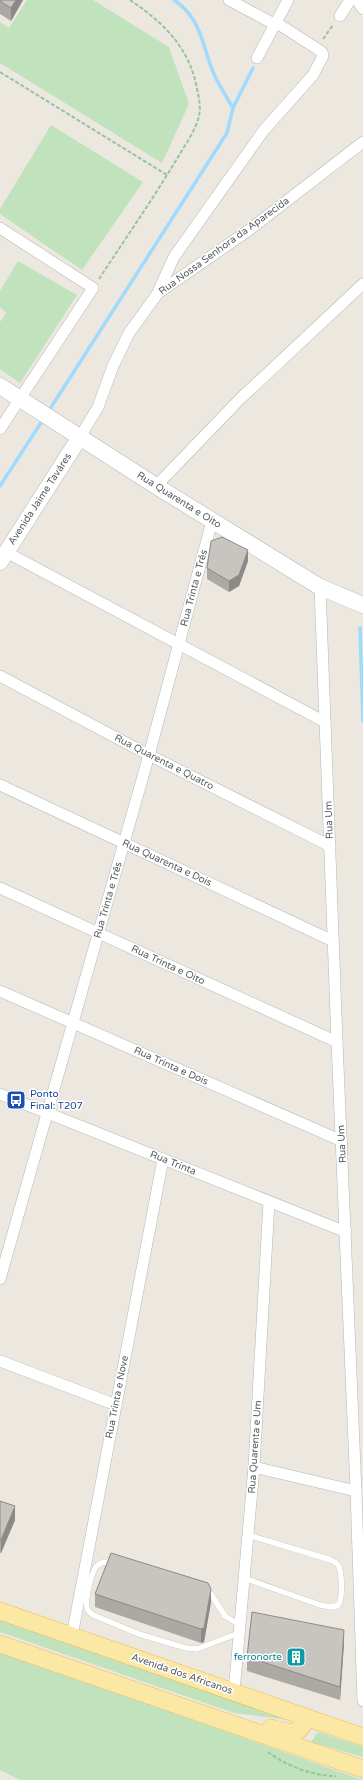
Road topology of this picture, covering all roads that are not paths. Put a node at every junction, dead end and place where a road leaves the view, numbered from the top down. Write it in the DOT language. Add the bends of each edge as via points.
graph roads {
  1 [pos="229,0"];
  2 [pos="288,0"];
  3 [pos="350,0"];
  4 [pos="357,0"];
  5 [pos="363,9"];
  6 [pos="340,16"];
  7 [pos="276,24"];
  8 [pos="257,58"];
  9 [pos="363,142"];
  10 [pos="0,228"];
  11 [pos="363,284"];
  12 [pos="158,293"];
  13 [pos="0,386"];
  14 [pos="23,401"];
  15 [pos="0,428"];
  16 [pos="80,437"];
  17 [pos="156,486"];
  18 [pos="212,520"];
  19 [pos="3,557"];
  20 [pos="320,587"];
  21 [pos="363,605"];
  22 [pos="180,644"];
  23 [pos="0,676"];
  24 [pos="325,722"];
  25 [pos="149,755"];
  26 [pos="0,785"];
  27 [pos="124,843"];
  28 [pos="330,846"];
  29 [pos="0,888"];
  30 [pos="98,933"];
  31 [pos="333,941"];
  32 [pos="0,991"];
  33 [pos="73,1023"];
  34 [pos="337,1042"];
  35 [pos="0,1094"];
  36 [pos="47,1113"];
  37 [pos="342,1141"];
  38 [pos="163,1159"];
  39 [pos="270,1202"];
  40 [pos="346,1232"];
  41 [pos="0,1279"];
  42 [pos="0,1361"];
  43 [pos="116,1404"];
  44 [pos="254,1467"];
  45 [pos="356,1490"];
  46 [pos="248,1535"];
  47 [pos="121,1564"];
  48 [pos="244,1578"];
  49 [pos="201,1589"];
  50 [pos="0,1611"];
  51 [pos="240,1629"];
  52 [pos="72,1636"];
  53 [pos="0,1644"];
  54 [pos="234,1692"];
  55 [pos="363,1701"];
  56 [pos="201,1713"];
  57 [pos="300,1715"];
  58 [pos="363,1736"];
  59 [pos="363,1769"];
  1 -- 7 [label="street"];
  2 -- 7 [label="street"];
  3 -- 6 [label="street"];
  4 -- 5 [label="street"];
  7 -- 8 [label="street"];
  7 -- 12 [label="street" via="319,50 324,56 313,75 264,130 174,257"];
  9 -- 12 [label="street, Rua Nossa Senhora da Aparecida" via="250,230"];
  10 -- 14 [label="street" via="93,288"];
  11 -- 17 [label="street" via="240,399"];
  12 -- 16 [label="street, Rua Nossa Senhora da Aparecida" via="129,333 113,366 98,407"];
  13 -- 14 [label="main road, Rua Quarenta e Oito"];
  14 -- 15 [label="street"];
  14 -- 16 [label="main road, Rua Quarenta e Oito"];
  16 -- 17 [label="main road, Rua Quarenta e Oito"];
  16 -- 19 [label="main road, Avenida Jaime Taváres"];
  17 -- 18 [label="main road, Rua Quarenta e Oito"];
  18 -- 20 [label="main road, Rua Quarenta e Oito"];
  18 -- 22 [label="street, Rua Trinta e Três"];
  19 -- 22 [label="street"];
  20 -- 21 [label="main road, Rua Quarenta e Oito"];
  20 -- 24 [label="street, Rua Um"];
  22 -- 24 [label="street"];
  22 -- 25 [label="street, Rua Trinta e Três"];
  23 -- 25 [label="street, Rua Quarenta e Quatro"];
  24 -- 28 [label="street, Rua Um"];
  25 -- 27 [label="street, Rua Trinta e Três"];
  25 -- 28 [label="street, Rua Quarenta e Quatro"];
  26 -- 27 [label="street, Rua Quarenta e Dois"];
  27 -- 30 [label="street, Rua Trinta e Três"];
  27 -- 31 [label="street, Rua Quarenta e Dois"];
  28 -- 31 [label="street, Rua Um"];
  29 -- 30 [label="street, Rua Trinta e Oito"];
  30 -- 33 [label="street, Rua Trinta e Três"];
  30 -- 34 [label="street, Rua Trinta e Oito"];
  31 -- 34 [label="street, Rua Um"];
  32 -- 33 [label="street, Rua Trinta e Dois"];
  33 -- 36 [label="street, Rua Trinta e Três"];
  33 -- 37 [label="street, Rua Trinta e Dois"];
  34 -- 37 [label="street, Rua Um"];
  35 -- 36 [label="street, Rua Trinta"];
  36 -- 38 [label="street, Rua Trinta"];
  36 -- 41 [label="street, Rua Trinta e Três"];
  37 -- 40 [label="street, Rua Um"];
  38 -- 39 [label="street, Rua Trinta"];
  38 -- 43 [label="street, Rua Trinta e Nove"];
  39 -- 40 [label="street, Rua Trinta"];
  39 -- 44 [label="street, Rua Quarenta e Um"];
  40 -- 45 [label="street, Rua Um"];
  42 -- 43 [label="street"];
  43 -- 52 [label="street, Rua Trinta e Nove"];
  44 -- 45 [label="street"];
  44 -- 46 [label="street, Rua Quarenta e Um"];
  45 -- 55 [label="street, Rua Um"];
  46 -- 48 [label="street, Rua Quarenta e Um"];
  46 -- 48 [label="lane" via="338,1564 340,1602 338,1606 332,1607 320,1605"];
  47 -- 51 [label="lane" via="104,1562 97,1565 86,1604 87,1610 93,1615 139,1634 186,1648 197,1648"];
  48 -- 51 [label="street, Rua Quarenta e Um"];
  49 -- 51 [label="lane" via="211,1594 225,1616"];
  50 -- 52 [label="main road, Avenida dos Africanos"];
  51 -- 54 [label="street, Rua Quarenta e Um"];
  52 -- 54 [label="main road, Avenida dos Africanos"];
  53 -- 56 [label="main road"];
  54 -- 57 [label="main road, Avenida dos Africanos"];
  56 -- 57 [label="main road" via="292,1733 301,1729 303,1725"];
  56 -- 59 [label="main road"];
  57 -- 58 [label="main road, Avenida dos Africanos"];
}
